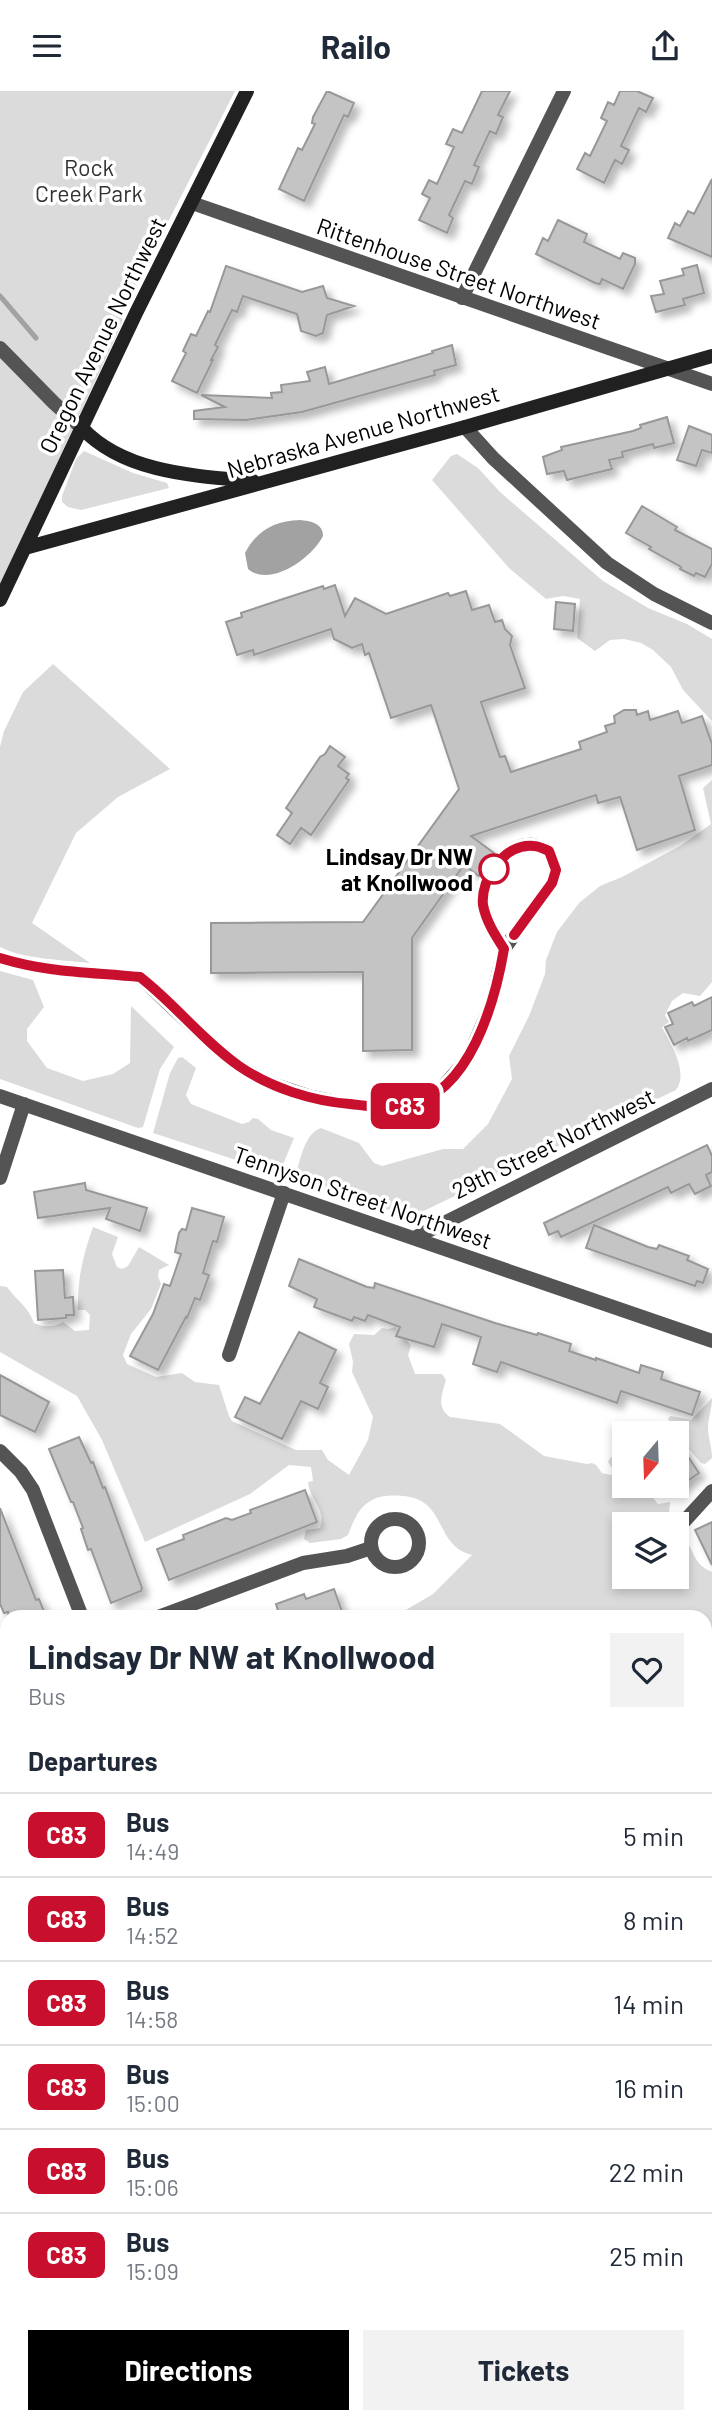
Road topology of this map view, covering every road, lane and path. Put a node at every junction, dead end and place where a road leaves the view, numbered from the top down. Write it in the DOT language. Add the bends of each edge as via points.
graph roads {
  1 [pos="247,91"];
  2 [pos="564,91"];
  3 [pos="192,203"];
  4 [pos="462,298"];
  5 [pos="0,348"];
  6 [pos="712,356"];
  7 [pos="664,368"];
  8 [pos="712,384"];
  9 [pos="465,427"];
  10 [pos="82,428"];
  11 [pos="265,482"];
  12 [pos="25,548"];
  13 [pos="0,600"];
  14 [pos="712,623"];
  15 [pos="504,949"];
  16 [pos="0,958"];
  17 [pos="712,1089"];
  18 [pos="0,1096"];
  19 [pos="24,1104"];
  20 [pos="0,1178"];
  21 [pos="284,1193"];
  22 [pos="414,1238"];
  23 [pos="712,1341"];
  24 [pos="229,1355"];
  25 [pos="0,1451"];
  26 [pos="712,1491"];
  27 [pos="689,1516"];
  28 [pos="371,1548"];
  29 [pos="79,1610"];
  30 [pos="177,1610"];
  1 -- 3 [label="street, Oregon Avenue Northwest"];
  2 -- 4 [label="street"];
  3 -- 4 [label="street, Rittenhouse Street Northwest"];
  3 -- 10 [label="street, Oregon Avenue Northwest"];
  4 -- 7 [label="street, Rittenhouse Street Northwest"];
  5 -- 10 [label="street"];
  6 -- 7 [label="street, Nebraska Avenue Northwest"];
  7 -- 8 [label="street, Rittenhouse Street Northwest"];
  7 -- 9 [label="street, Nebraska Avenue Northwest"];
  9 -- 11 [label="street, Nebraska Avenue Northwest"];
  9 -- 14 [label="street" via="607,563 654,594"];
  10 -- 11 [label="street" via="105,448 153,467 201,477"];
  10 -- 12 [label="street, Oregon Avenue Northwest"];
  11 -- 12 [label="street, Nebraska Avenue Northwest"];
  12 -- 13 [label="street, Oregon Avenue Northwest"];
  15 -- 15 [label="street" via="552,883 556,870 549,851 532,845 516,849 502,857 485,883 483,904 489,926"];
  15 -- 16 [label="street" via="491,1005 468,1058 441,1089 411,1105 390,1108 316,1098 269,1083 214,1047 140,977 83,974"];
  17 -- 22 [label="street, 29th Street Northwest"];
  18 -- 19 [label="street, Tennyson Street Northwest"];
  19 -- 20 [label="street"];
  19 -- 21 [label="street, Tennyson Street Northwest"];
  21 -- 22 [label="street, Tennyson Street Northwest"];
  21 -- 24 [label="street"];
  22 -- 23 [label="street, Tennyson Street Northwest"];
  25 -- 29 [label="street" via="33,1490"];
  26 -- 27 [label="street"];
  28 -- 30 [label="street" via="303,1563"];
}
